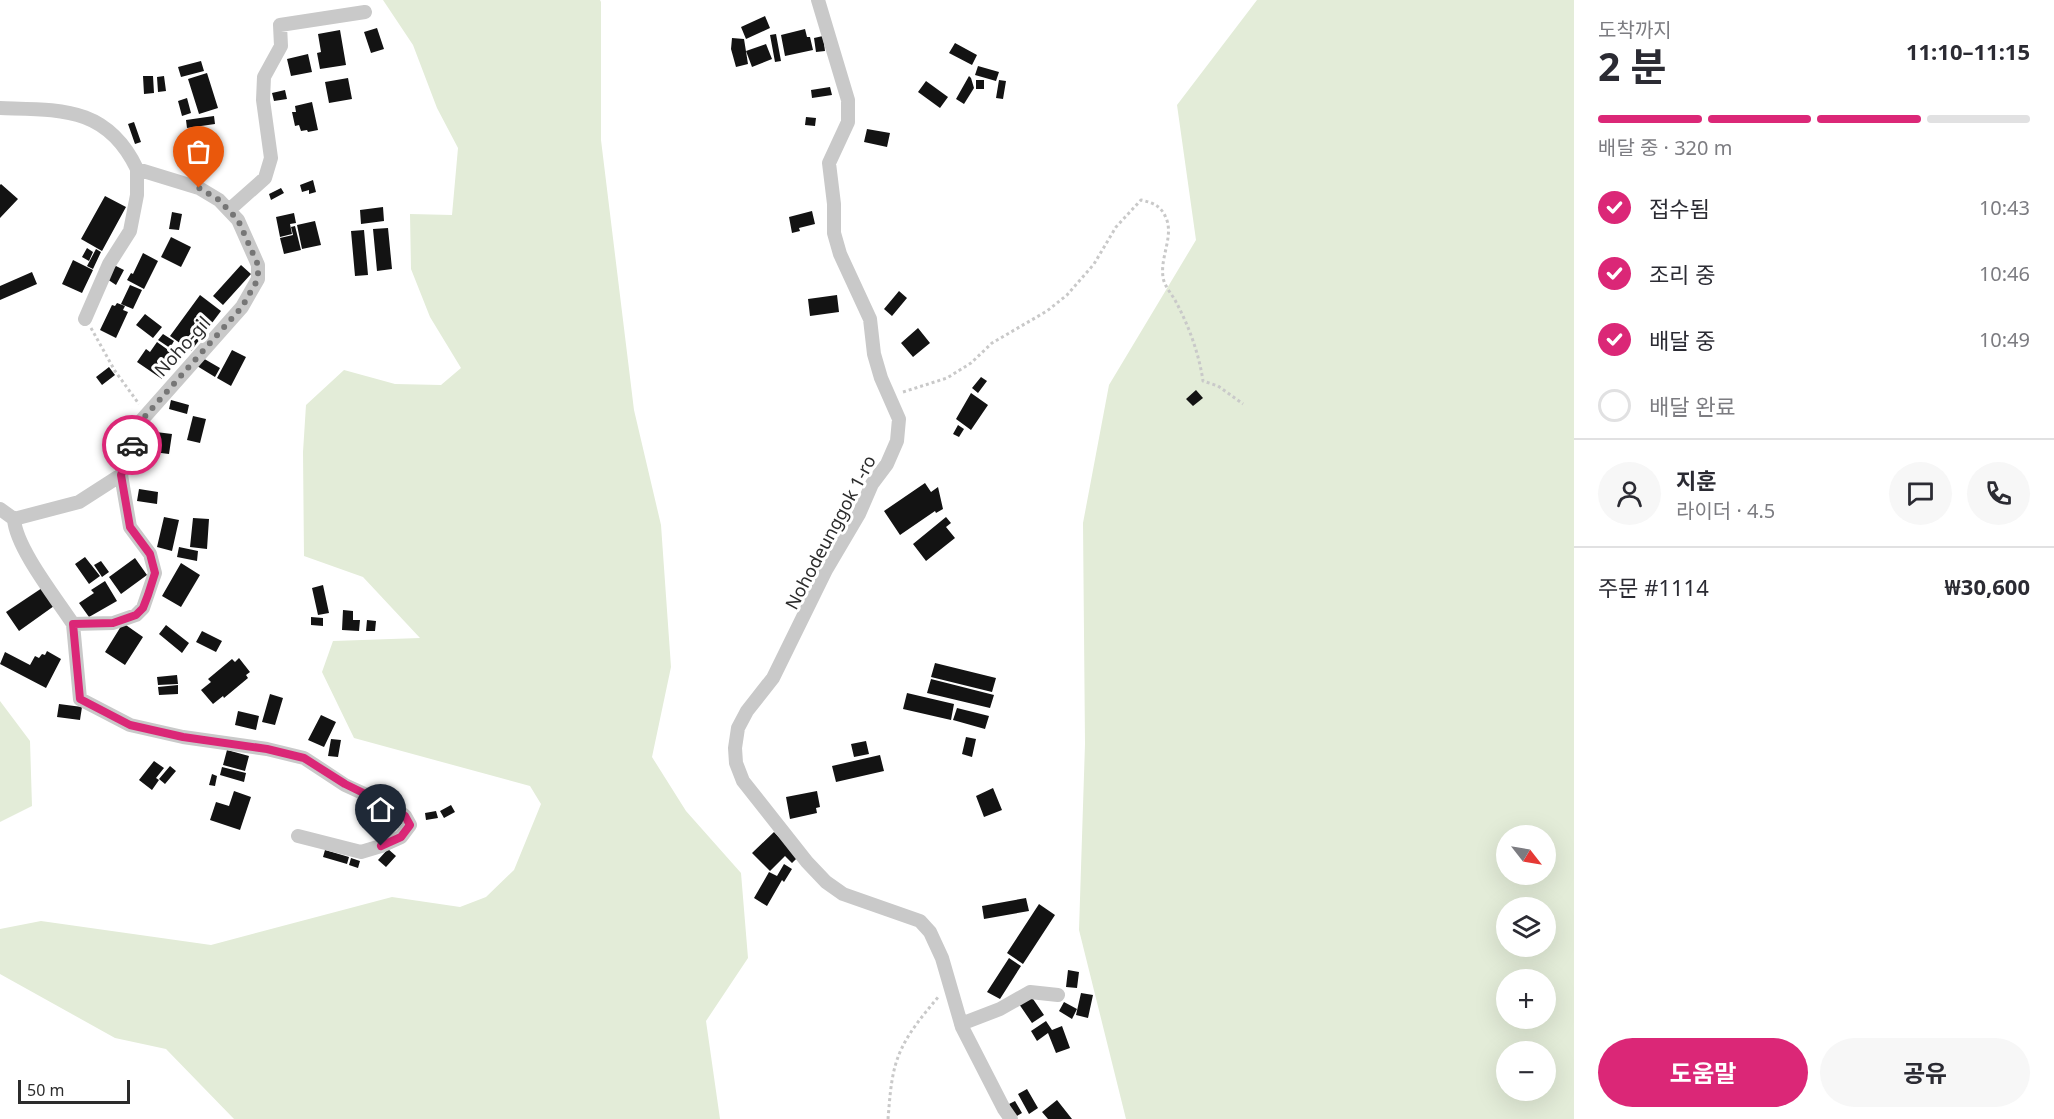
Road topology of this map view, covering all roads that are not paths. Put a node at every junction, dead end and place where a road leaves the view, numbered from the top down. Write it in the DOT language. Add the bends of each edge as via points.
graph roads {
  1 [pos="818,0"];
  2 [pos="365,12"];
  3 [pos="0,108"];
  4 [pos="137,169"];
  5 [pos="229,210"];
  6 [pos="85,319"];
  7 [pos="121,475"];
  8 [pos="0,509"];
  9 [pos="14,519"];
  10 [pos="73,624"];
  11 [pos="298,836"];
  12 [pos="1058,995"];
  13 [pos="961,1024"];
  14 [pos="1011,1119"];
  1 -- 13 [label="street, Nohodeunggok 1-ro" via="848,100 848,122 830,163 834,233 870,319 878,370 899,419 897,441 826,570 773,678 738,728 736,763 743,781 826,882 843,894 920,921 930,932 942,958"];
  2 -- 5 [label="street" via="280,25 281,46 264,77 271,158 266,178"];
  3 -- 4 [label="street" via="50,110 97,121 129,152"];
  4 -- 5 [label="street, Noho-gil" via="199,188"];
  4 -- 6 [label="street" via="130,231 109,264"];
  5 -- 7 [label="street, Noho-gil" via="248,241 258,265 258,279 242,307 140,422"];
  7 -- 9 [label="street" via="79,502"];
  7 -- 10 [label="street, Noho-gil" via="130,527 150,554 155,573 148,595 136,615 113,623"];
  8 -- 9 [label="street"];
  9 -- 10 [label="street" via="30,558"];
  10 -- 11 [label="street" via="80,699 130,725 304,758 394,808 410,825 401,837 361,852"];
  12 -- 13 [label="street" via="1030,992"];
  13 -- 14 [label="street, Nohodeunggok 1-ro"];
}
